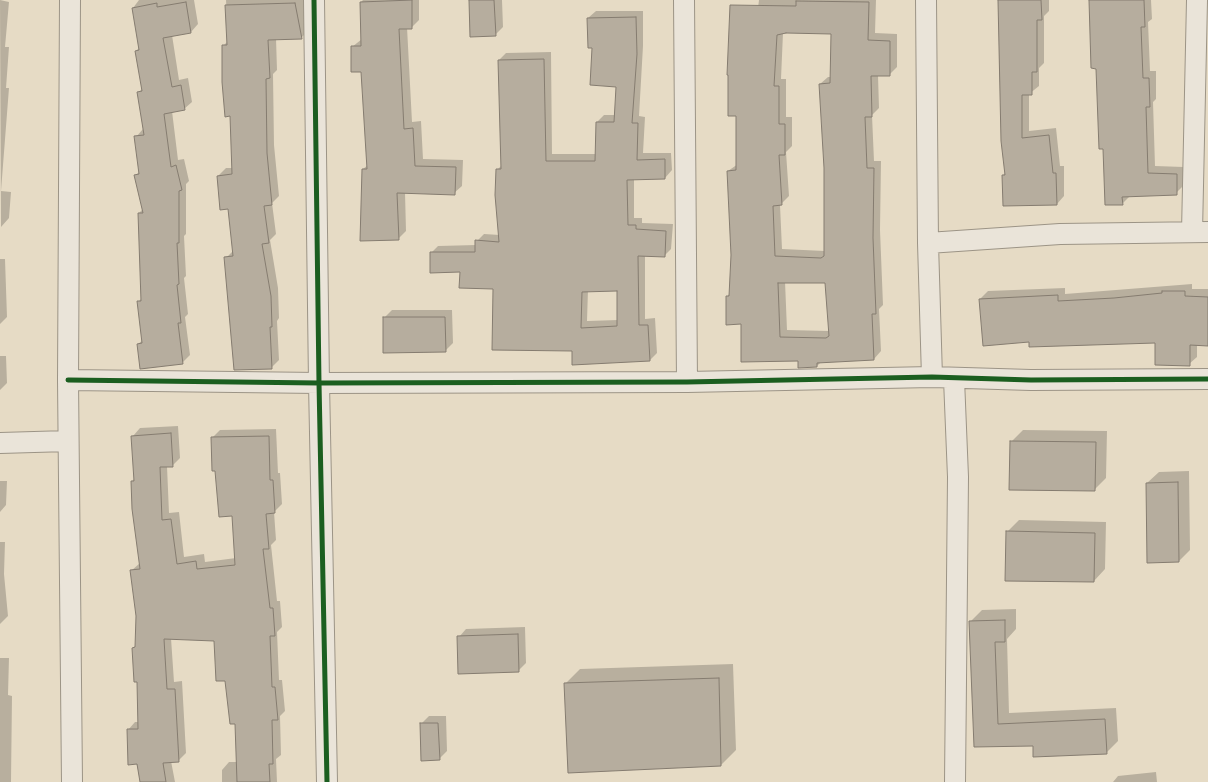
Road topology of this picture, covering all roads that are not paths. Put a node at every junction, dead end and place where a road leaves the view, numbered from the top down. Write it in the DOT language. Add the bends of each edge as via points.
graph roads {
  1 [pos="70,0"];
  2 [pos="314,0"];
  3 [pos="684,0"];
  4 [pos="926,0"];
  5 [pos="1198,0"];
  6 [pos="1200,232"];
  7 [pos="928,243"];
  8 [pos="932,378"];
  9 [pos="954,379"];
  10 [pos="1208,379"];
  11 [pos="68,380"];
  12 [pos="687,382"];
  13 [pos="319,383"];
  14 [pos="68,442"];
  15 [pos="0,443"];
  16 [pos="72,782"];
  17 [pos="327,782"];
  18 [pos="955,782"];
  1 -- 11 [label="street"];
  2 -- 13 [label="street"];
  3 -- 12 [label="street"];
  4 -- 7 [label="street"];
  5 -- 6 [label="street"];
  6 -- 7 [label="street" via="1060,234"];
  7 -- 8 [label="street"];
  8 -- 9 [label="street"];
  8 -- 12 [label="street"];
  9 -- 10 [label="street"];
  9 -- 18 [label="street" via="958,477"];
  11 -- 13 [label="street"];
  11 -- 14 [label="street"];
  12 -- 13 [label="street"];
  13 -- 17 [label="street"];
  14 -- 15 [label="street"];
  14 -- 16 [label="street"];
}
